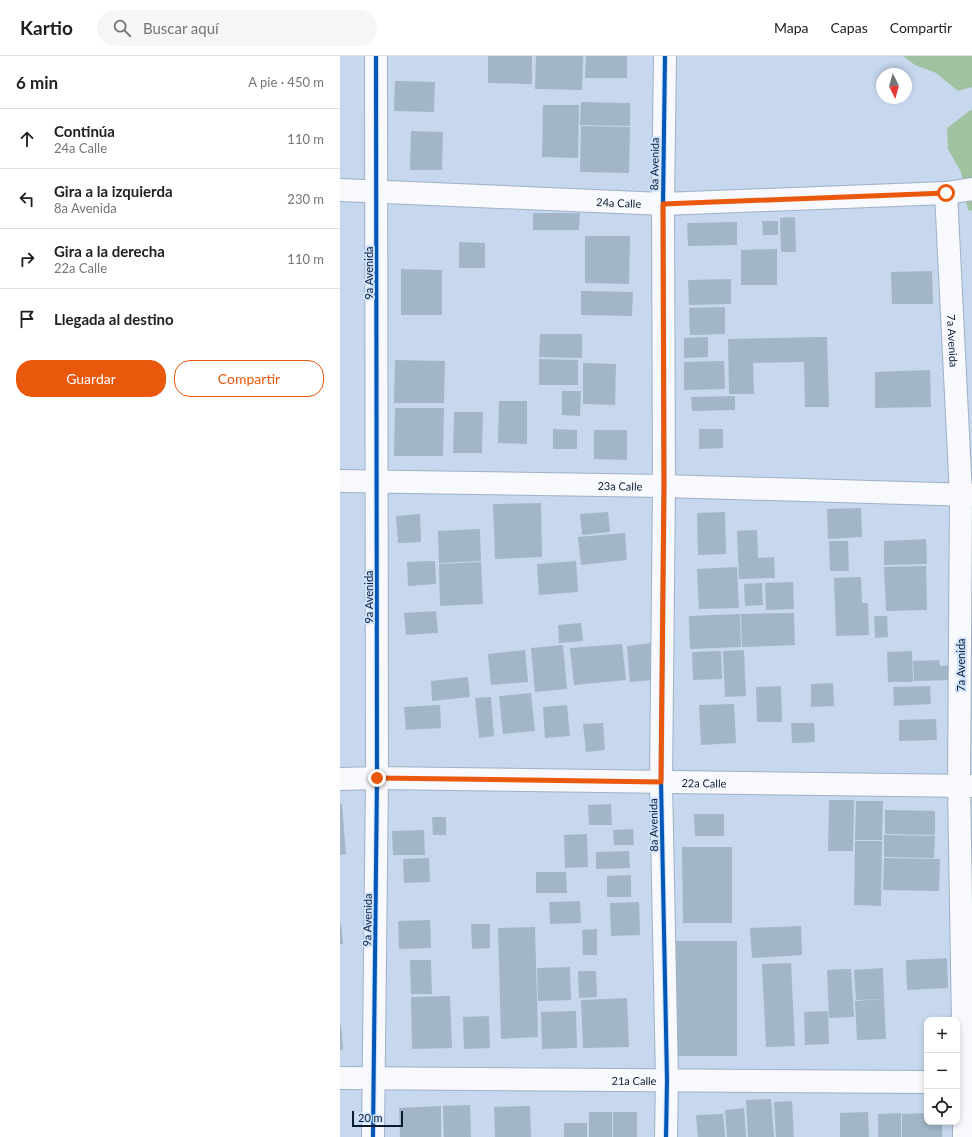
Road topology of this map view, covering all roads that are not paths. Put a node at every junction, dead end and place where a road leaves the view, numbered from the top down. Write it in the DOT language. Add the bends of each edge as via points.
graph roads {
  1 [pos="376,56"];
  2 [pos="665,56"];
  3 [pos="972,189"];
  4 [pos="340,190"];
  5 [pos="377,191"];
  6 [pos="946,193"];
  7 [pos="663,204"];
  8 [pos="340,481"];
  9 [pos="377,481"];
  10 [pos="664,486"];
  11 [pos="967,495"];
  12 [pos="377,778"];
  13 [pos="340,779"];
  14 [pos="661,782"];
  15 [pos="966,785"];
  16 [pos="374,1077"];
  17 [pos="340,1078"];
  18 [pos="667,1080"];
  19 [pos="924,1082"];
  20 [pos="964,1082"];
  21 [pos="373,1137"];
  22 [pos="666,1137"];
  23 [pos="964,1137"];
  1 -- 5 [label="street, 9a Avenida"];
  2 -- 7 [label="street, 8a Avenida"];
  3 -- 6 [label="street, 24a Calle"];
  4 -- 5 [label="street, 24a Calle"];
  5 -- 7 [label="street, 24a Calle"];
  5 -- 9 [label="street, 9a Avenida"];
  6 -- 7 [label="street, 24a Calle"];
  6 -- 11 [label="street, 7a Avenida"];
  7 -- 10 [label="street, 8a Avenida"];
  8 -- 9 [label="street, 23a Calle"];
  9 -- 10 [label="street, 23a Calle"];
  9 -- 12 [label="street, 9a Avenida"];
  10 -- 11 [label="street, 23a Calle"];
  10 -- 14 [label="street, 8a Avenida"];
  11 -- 15 [label="street, 7a Avenida"];
  12 -- 13 [label="street, 22a Calle"];
  12 -- 14 [label="street, 22a Calle"];
  12 -- 16 [label="street, 9a Avenida"];
  14 -- 15 [label="street, 22a Calle"];
  14 -- 18 [label="street, 8a Avenida"];
  15 -- 20 [label="street, 7a Avenida"];
  16 -- 17 [label="street, 21a Calle"];
  16 -- 18 [label="street, 21a Calle"];
  16 -- 21 [label="street, 9a Avenida"];
  18 -- 19 [label="street, 21a Calle"];
  18 -- 22 [label="street, 8a Avenida"];
  20 -- 23 [label="street, 7a Avenida"];
}
